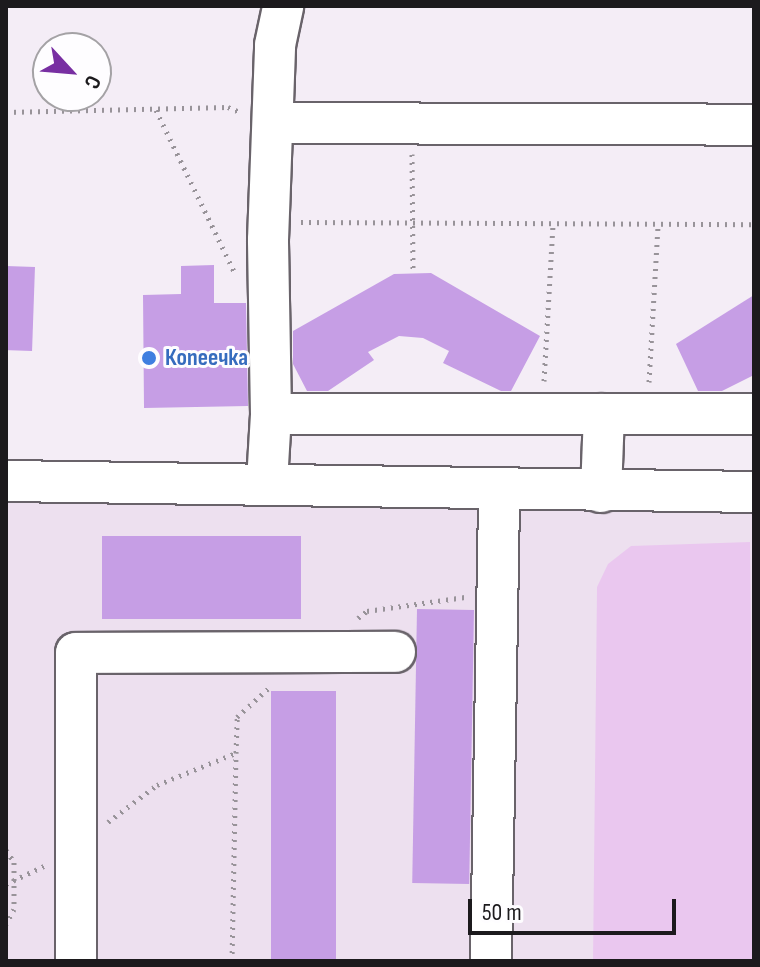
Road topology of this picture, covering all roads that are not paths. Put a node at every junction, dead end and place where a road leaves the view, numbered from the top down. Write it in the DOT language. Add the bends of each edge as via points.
graph roads {
  1 [pos="283,6"];
  2 [pos="273,123"];
  3 [pos="754,125"];
  4 [pos="271,414"];
  5 [pos="604,414"];
  6 [pos="754,414"];
  7 [pos="6,481"];
  8 [pos="267,482"];
  9 [pos="499,489"];
  10 [pos="601,492"];
  11 [pos="754,492"];
  12 [pos="395,652"];
  13 [pos="76,961"];
  14 [pos="491,961"];
  1 -- 2 [label="lane" via="275,45"];
  2 -- 3 [label="lane"];
  2 -- 4 [label="lane" via="268,240"];
  4 -- 5 [label="lane"];
  4 -- 8 [label="lane"];
  5 -- 6 [label="lane"];
  5 -- 10 [label="lane"];
  7 -- 8 [label="lane"];
  8 -- 9 [label="lane"];
  9 -- 10 [label="lane"];
  9 -- 14 [label="lane"];
  10 -- 11 [label="lane"];
  12 -- 13 [label="lane" via="76,653"];
}
